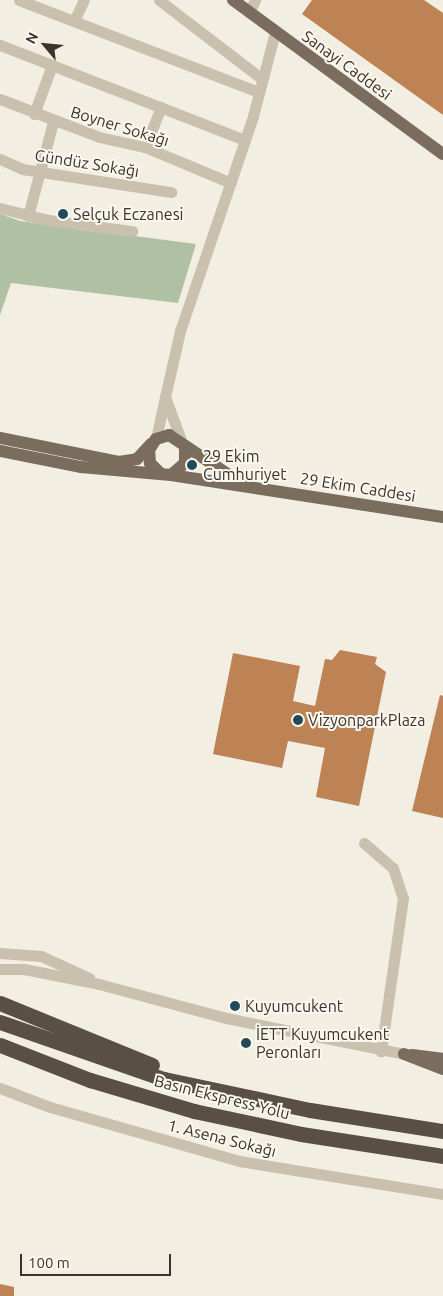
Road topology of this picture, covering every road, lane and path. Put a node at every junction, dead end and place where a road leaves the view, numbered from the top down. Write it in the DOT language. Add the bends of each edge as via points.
graph roads {
  1 [pos="19,0"];
  2 [pos="84,0"];
  3 [pos="159,0"];
  4 [pos="233,0"];
  5 [pos="255,0"];
  6 [pos="250,12"];
  7 [pos="74,21"];
  8 [pos="275,32"];
  9 [pos="0,45"];
  10 [pos="52,65"];
  11 [pos="262,79"];
  12 [pos="259,92"];
  13 [pos="0,99"];
  14 [pos="161,107"];
  15 [pos="34,114"];
  16 [pos="53,122"];
  17 [pos="245,140"];
  18 [pos="144,146"];
  19 [pos="443,154"];
  20 [pos="0,159"];
  21 [pos="40,172"];
  22 [pos="230,183"];
  23 [pos="171,192"];
  24 [pos="0,208"];
  25 [pos="28,216"];
  26 [pos="132,231"];
  27 [pos="165,397"];
  28 [pos="0,438"];
  29 [pos="154,442"];
  30 [pos="183,443"];
  31 [pos="0,451"];
  32 [pos="166,475"];
  33 [pos="250,487"];
  34 [pos="443,517"];
  35 [pos="364,843"];
  36 [pos="0,953"];
  37 [pos="0,969"];
  38 [pos="99,984"];
  39 [pos="0,1003"];
  40 [pos="0,1022"];
  41 [pos="0,1045"];
  42 [pos="381,1051"];
  43 [pos="0,1053"];
  44 [pos="404,1054"];
  45 [pos="443,1059"];
  46 [pos="443,1069"];
  47 [pos="90,1080"];
  48 [pos="200,1086"];
  49 [pos="0,1090"];
  50 [pos="443,1131"];
  51 [pos="443,1156"];
  52 [pos="443,1194"];
  1 -- 7 [label="street"];
  2 -- 7 [label="street"];
  3 -- 11 [label="street"];
  4 -- 6 [label="main road, Sanayi Caddesi"];
  5 -- 6 [label="street"];
  6 -- 8 [label="main road, Sanayi Caddesi"];
  7 -- 12 [label="street"];
  8 -- 11 [label="street"];
  8 -- 19 [label="main road, Sanayi Caddesi"];
  9 -- 10 [label="street"];
  10 -- 14 [label="street"];
  10 -- 15 [label="street"];
  11 -- 12 [label="street"];
  12 -- 17 [label="street"];
  13 -- 15 [label="street, Boyner Sokağı"];
  14 -- 17 [label="street"];
  14 -- 18 [label="street"];
  15 -- 16 [label="street, Boyner Sokağı"];
  16 -- 18 [label="street, Boyner Sokağı"];
  16 -- 21 [label="street"];
  17 -- 22 [label="street"];
  18 -- 22 [label="street, Boyner Sokağı"];
  20 -- 21 [label="street, Gündüz Sokağı"];
  21 -- 23 [label="street, Gündüz Sokağı"];
  21 -- 25 [label="street"];
  22 -- 27 [label="street" via="186,314"];
  24 -- 25 [label="street"];
  25 -- 26 [label="street"];
  27 -- 29 [label="street"];
  27 -- 30 [label="street"];
  28 -- 29 [label="main road" via="119,462 137,459"];
  29 -- 30 [label="main road" via="169,435"];
  29 -- 32 [label="main road" via="150,463"];
  30 -- 32 [label="main road" via="185,463"];
  30 -- 33 [label="main road" via="220,472"];
  31 -- 32 [label="main road, 29 Ekim Caddesi" via="81,467"];
  32 -- 33 [label="main road, 29 Ekim Caddesi"];
  33 -- 34 [label="main road, 29 Ekim Caddesi"];
  35 -- 42 [label="street" via="393,868 403,898"];
  36 -- 38 [label="street" via="41,956"];
  37 -- 38 [label="street" via="24,969"];
  38 -- 42 [label="street" via="226,1018"];
  39 -- 48 [label="highway"];
  40 -- 48 [label="highway, Basın Ekspress Yolu" via="140,1072"];
  41 -- 47 [label="highway, Basın Ekspress Yolu"];
  42 -- 44 [label="street"];
  43 -- 47 [label="highway"];
  44 -- 45 [label="main road"];
  44 -- 46 [label="main road"];
  47 -- 51 [label="highway, Basın Ekspress Yolu" via="241,1122"];
  48 -- 50 [label="highway, Basın Ekspress Yolu" via="310,1110"];
  49 -- 52 [label="street, 1. Asena Sokağı" via="239,1162"];
}
